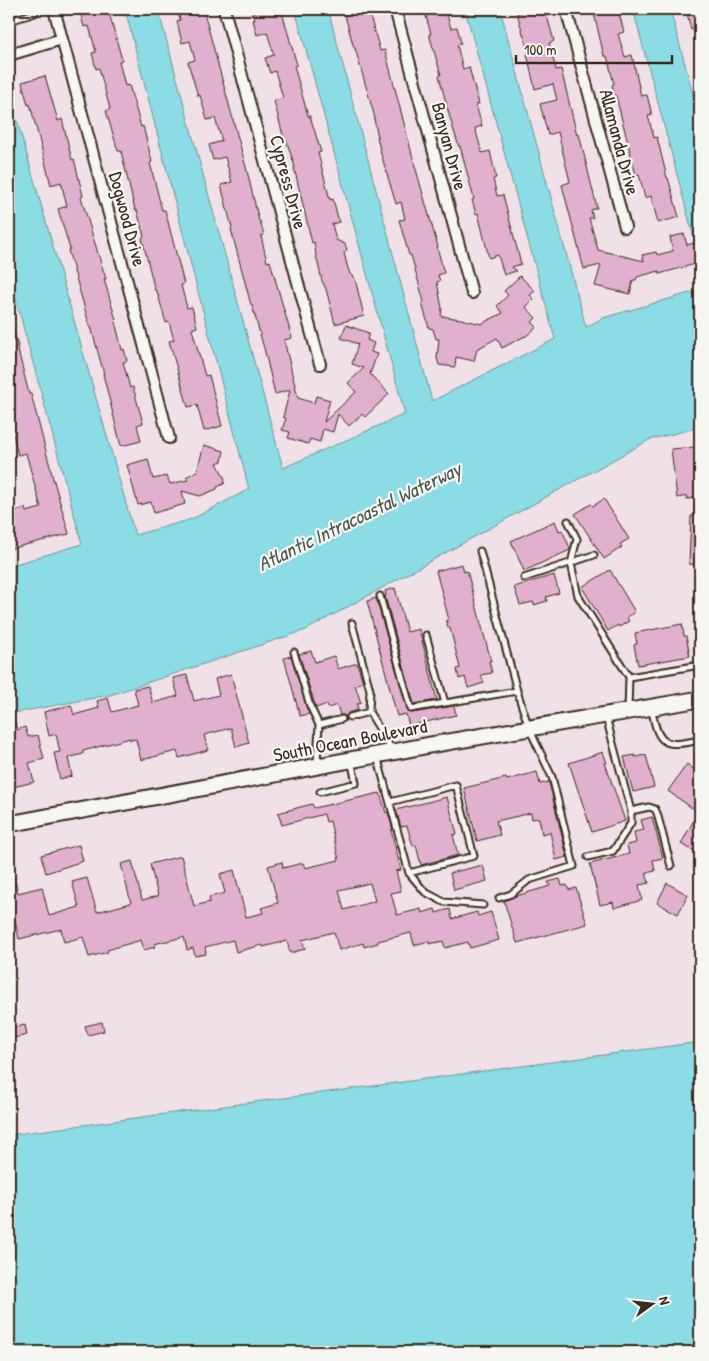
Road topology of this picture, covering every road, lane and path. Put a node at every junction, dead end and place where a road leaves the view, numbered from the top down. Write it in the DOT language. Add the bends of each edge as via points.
graph roads {
  1 [pos="54,9"];
  2 [pos="224,9"];
  3 [pos="395,9"];
  4 [pos="566,9"];
  5 [pos="35,13"];
  6 [pos="9,21"];
  7 [pos="62,39"];
  8 [pos="9,55"];
  9 [pos="625,227"];
  10 [pos="472,293"];
  11 [pos="320,364"];
  12 [pos="169,438"];
  13 [pos="568,521"];
  14 [pos="480,551"];
  15 [pos="594,555"];
  16 [pos="571,563"];
  17 [pos="524,578"];
  18 [pos="380,596"];
  19 [pos="352,623"];
  20 [pos="426,635"];
  21 [pos="294,652"];
  22 [pos="700,665"];
  23 [pos="629,676"];
  24 [pos="516,691"];
  25 [pos="700,699"];
  26 [pos="445,703"];
  27 [pos="652,706"];
  28 [pos="628,710"];
  29 [pos="368,712"];
  30 [pos="605,714"];
  31 [pos="350,717"];
  32 [pos="342,719"];
  33 [pos="319,725"];
  34 [pos="529,728"];
  35 [pos="700,740"];
  36 [pos="394,752"];
  37 [pos="377,755"];
  38 [pos="351,760"];
  39 [pos="317,766"];
  40 [pos="320,792"];
  41 [pos="390,802"];
  42 [pos="631,811"];
  43 [pos="9,824"];
  44 [pos="588,857"];
  45 [pos="671,866"];
  46 [pos="409,873"];
  47 [pos="499,898"];
  48 [pos="483,905"];
  1 -- 7 [label="street, Dogwood Drive"];
  2 -- 11 [label="street, Cypress Drive"];
  3 -- 10 [label="street, Banyan Drive"];
  4 -- 9 [label="street, Allamanda Drive"];
  5 -- 6 [label="lane"];
  7 -- 8 [label="street"];
  7 -- 12 [label="street, Dogwood Drive"];
  13 -- 16 [label="lane" via="577,539"];
  14 -- 24 [label="lane"];
  15 -- 16 [label="lane"];
  16 -- 17 [label="lane"];
  16 -- 23 [label="lane" via="578,596"];
  18 -- 26 [label="lane" via="411,709"];
  19 -- 29 [label="lane" via="370,690"];
  20 -- 26 [label="lane"];
  21 -- 33 [label="lane"];
  22 -- 23 [label="lane"];
  23 -- 28 [label="lane"];
  24 -- 26 [label="lane"];
  24 -- 34 [label="lane"];
  25 -- 27 [label="main road, South Ocean Boulevard"];
  27 -- 28 [label="main road, South Ocean Boulevard"];
  27 -- 35 [label="lane" via="655,726 668,744"];
  28 -- 30 [label="main road, South Ocean Boulevard"];
  29 -- 31 [label="lane"];
  29 -- 36 [label="lane"];
  30 -- 34 [label="main road, South Ocean Boulevard"];
  30 -- 42 [label="lane"];
  32 -- 33 [label="lane"];
  33 -- 39 [label="lane"];
  34 -- 36 [label="main road, South Ocean Boulevard"];
  34 -- 47 [label="lane" via="552,777 574,866 529,880 511,894"];
  36 -- 37 [label="main road, South Ocean Boulevard"];
  37 -- 38 [label="main road, South Ocean Boulevard"];
  37 -- 41 [label="lane"];
  38 -- 39 [label="main road, South Ocean Boulevard"];
  38 -- 40 [label="lane" via="356,783"];
  39 -- 43 [label="main road, South Ocean Boulevard"];
  41 -- 46 [label="lane"];
  41 -- 46 [label="lane" via="456,785 474,856"];
  42 -- 44 [label="lane" via="631,823 613,851"];
  42 -- 45 [label="lane" via="655,809"];
  46 -- 48 [label="lane" via="425,892 444,902"];
}
